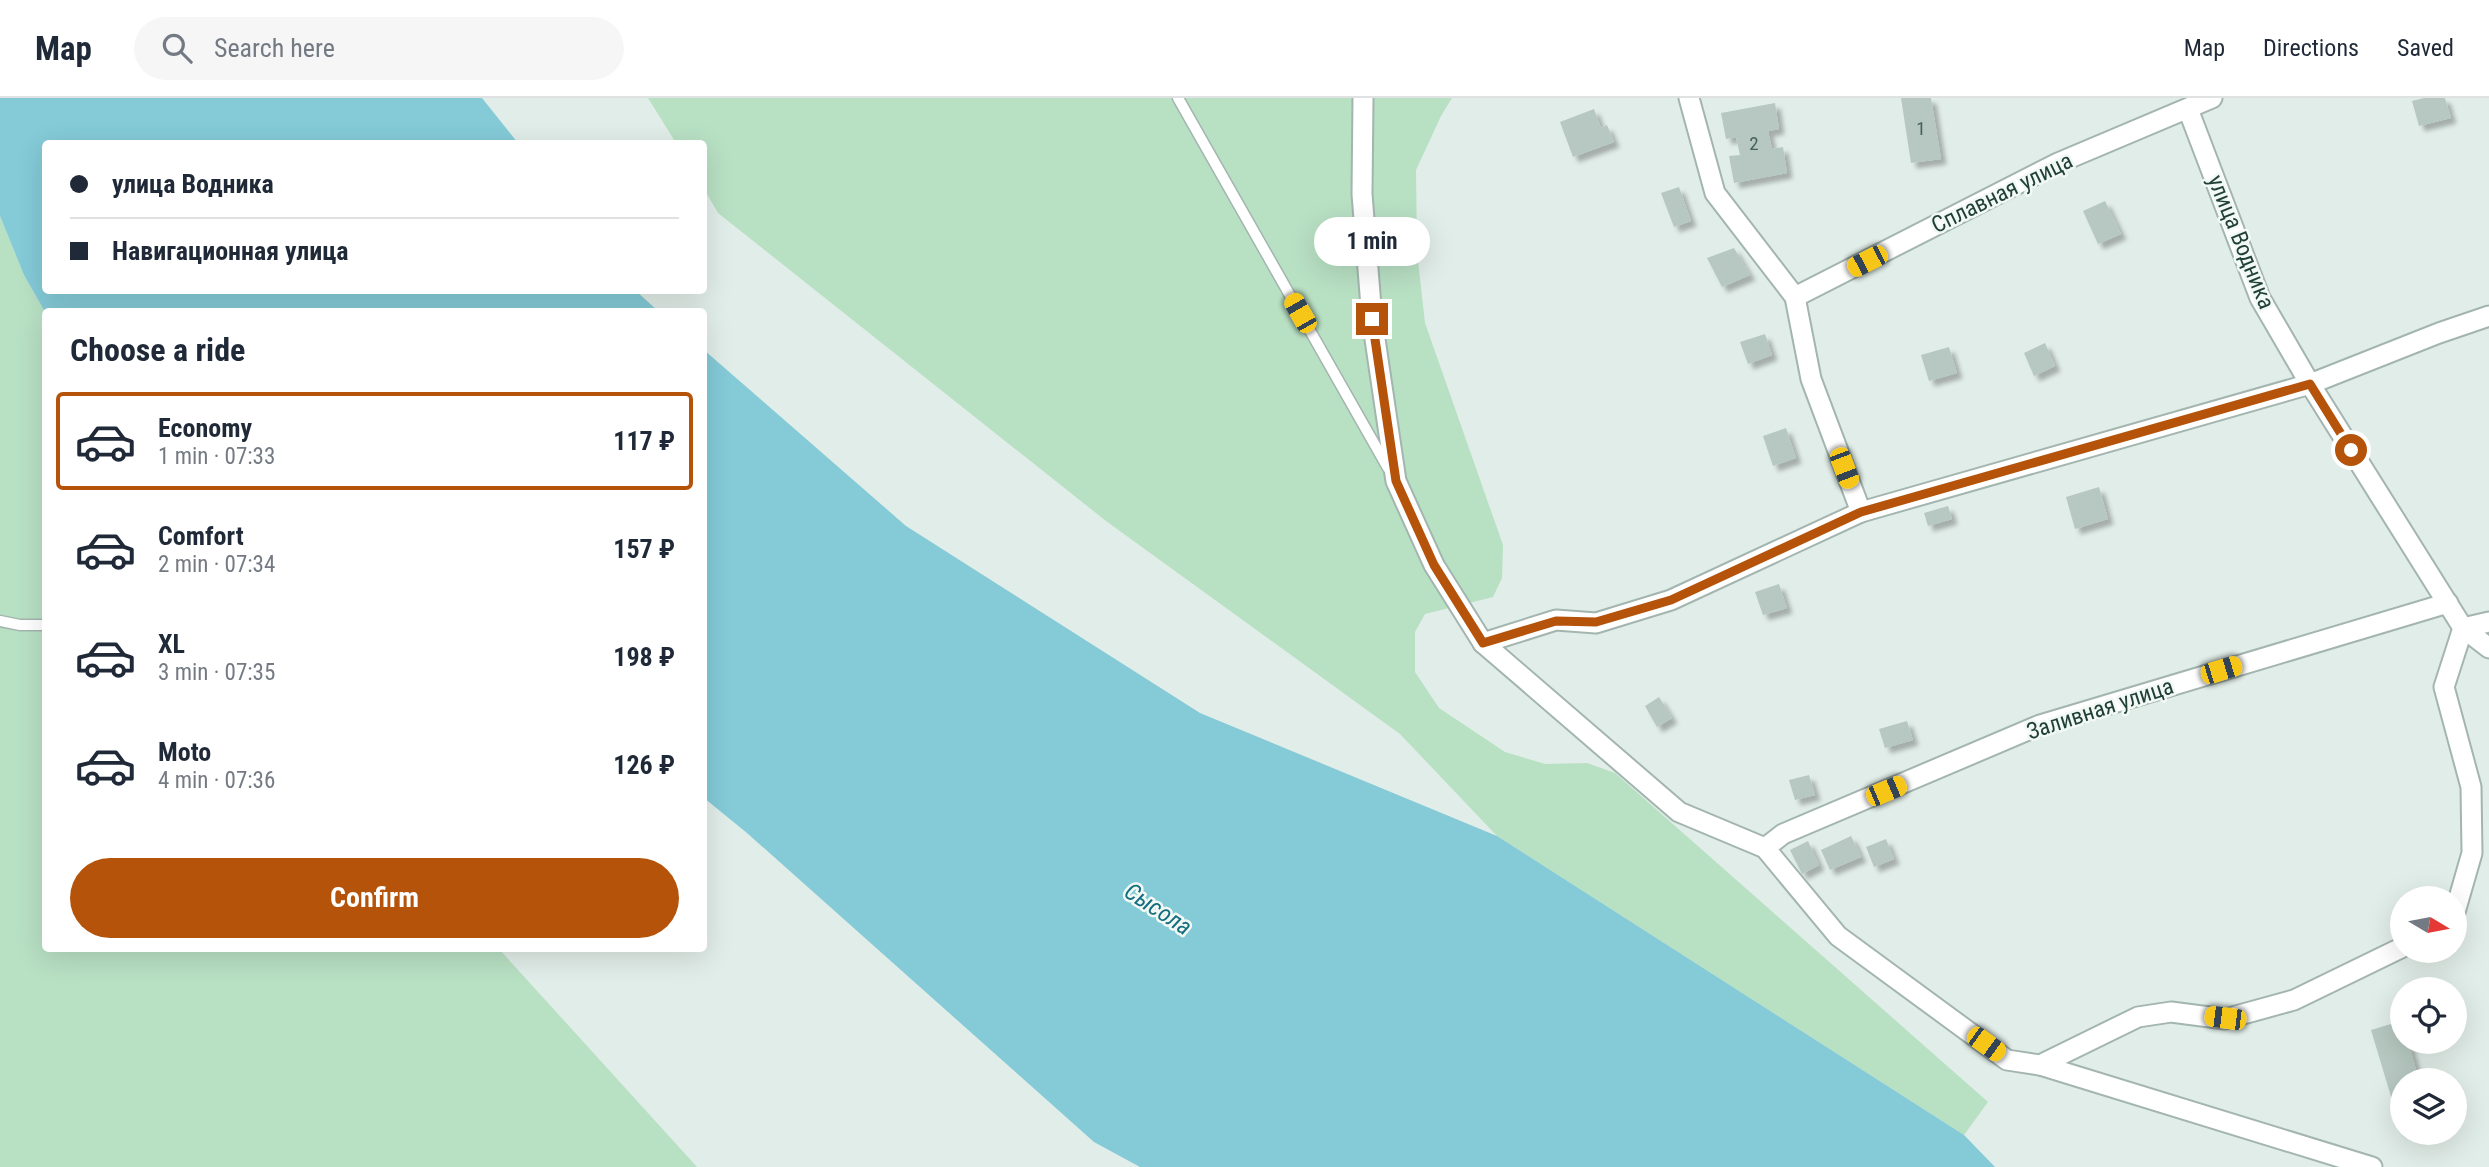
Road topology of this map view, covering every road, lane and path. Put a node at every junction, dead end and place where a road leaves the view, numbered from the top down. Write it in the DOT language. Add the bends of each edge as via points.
graph roads {
  1 [pos="1178,98"];
  2 [pos="1363,98"];
  3 [pos="1689,98"];
  4 [pos="2212,98"];
  5 [pos="2188,109"];
  6 [pos="1795,297"];
  7 [pos="2489,316"];
  8 [pos="2310,384"];
  9 [pos="1396,481"];
  10 [pos="1861,512"];
  11 [pos="2448,603"];
  12 [pos="0,621"];
  13 [pos="2489,622"];
  14 [pos="42,625"];
  15 [pos="2463,628"];
  16 [pos="1483,643"];
  17 [pos="2489,648"];
  18 [pos="1765,848"];
  19 [pos="2464,886"];
  20 [pos="2390,953"];
  21 [pos="2040,1065"];
  22 [pos="2372,1167"];
  1 -- 9 [label="lane"];
  2 -- 9 [label="street" via="1362,194 1372,319"];
  3 -- 6 [label="street" via="1715,193"];
  4 -- 5 [label="street, Сплавная улица"];
  5 -- 6 [label="street, Сплавная улица" via="2058,163"];
  5 -- 8 [label="street, улица Водника" via="2260,298"];
  6 -- 10 [label="street" via="1811,379"];
  7 -- 8 [label="street"];
  8 -- 10 [label="street"];
  8 -- 11 [label="street, улица Водника"];
  9 -- 16 [label="street" via="1434,565"];
  10 -- 16 [label="street" via="1671,600 1596,622 1556,621"];
  11 -- 15 [label="street, улица Водника"];
  11 -- 18 [label="street, Заливная улица" via="2040,725 1783,834"];
  12 -- 14 [label="lane"];
  13 -- 15 [label="street"];
  15 -- 17 [label="street, улица Водника"];
  15 -- 19 [label="street" via="2444,687 2471,787 2472,853"];
  16 -- 18 [label="street" via="1679,812"];
  18 -- 21 [label="street" via="1838,936 2007,1060"];
  20 -- 21 [label="street" via="2294,1000 2225,1018 2171,1012 2138,1017"];
  21 -- 22 [label="street"];
}
